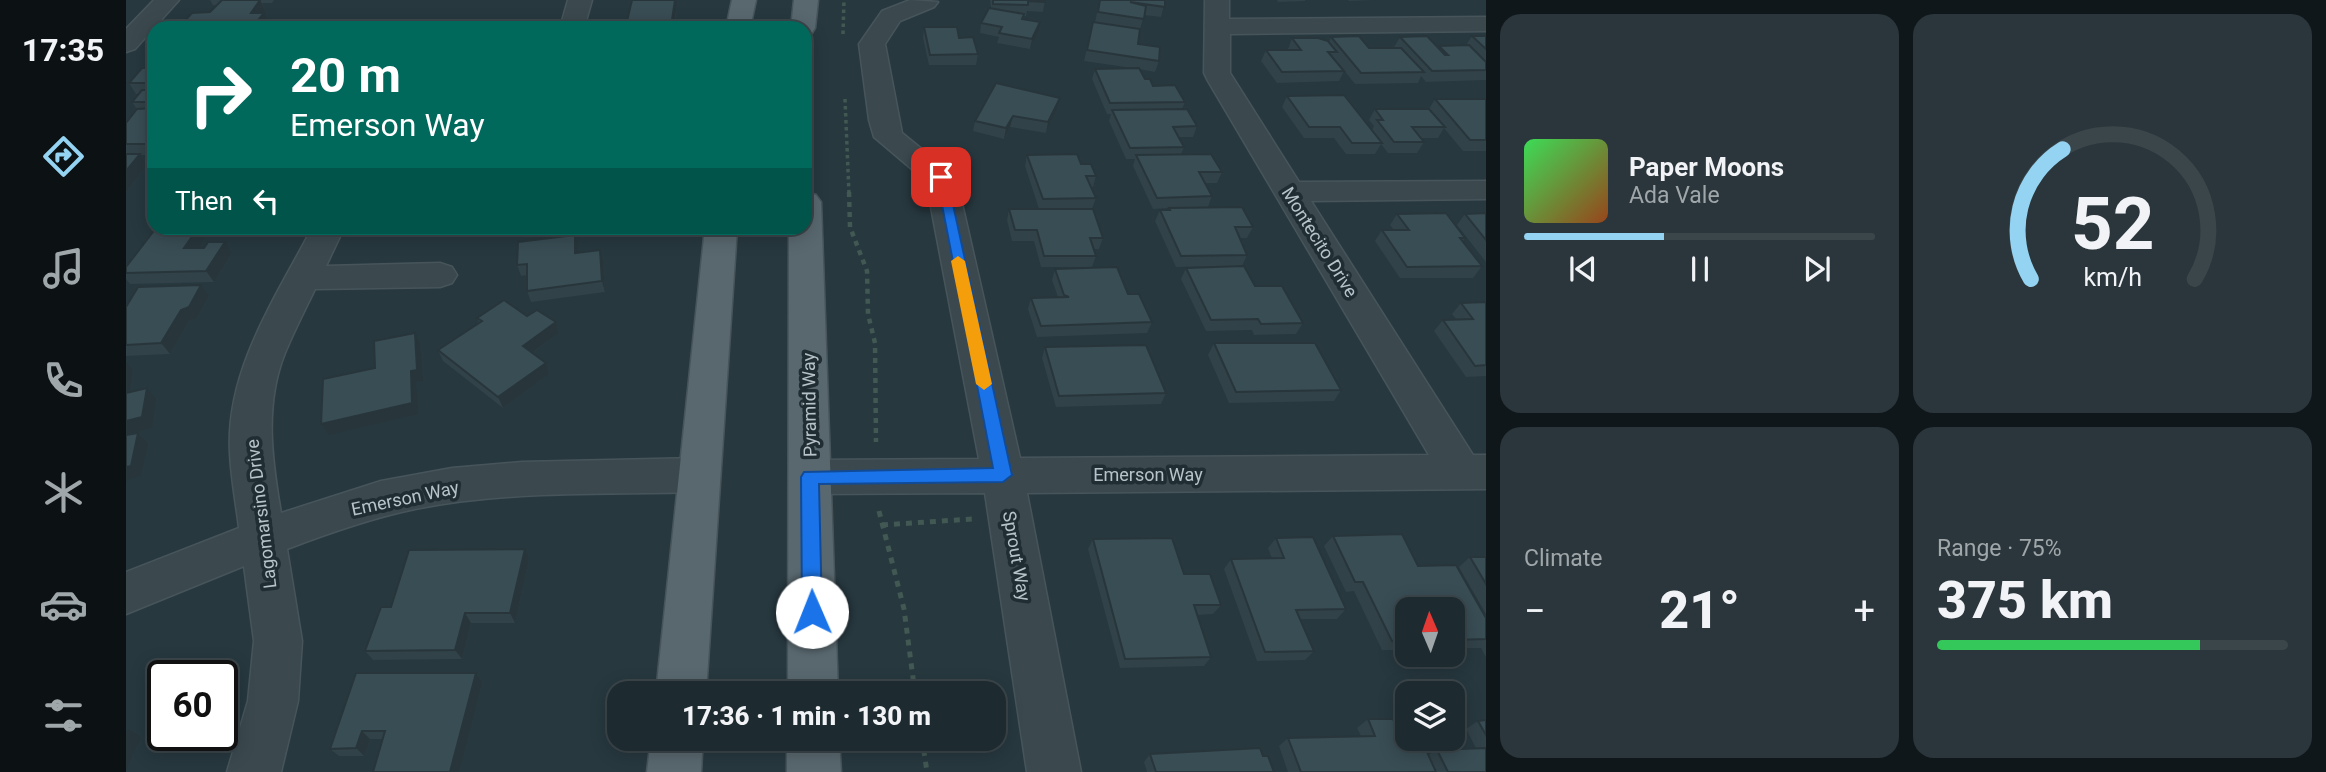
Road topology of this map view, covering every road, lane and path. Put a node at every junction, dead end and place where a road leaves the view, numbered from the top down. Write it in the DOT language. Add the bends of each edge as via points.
graph roads {
  1 [pos="167,0"];
  2 [pos="580,0"];
  3 [pos="744,0"];
  4 [pos="806,0"];
  5 [pos="844,0"];
  6 [pos="923,1"];
  7 [pos="1217,13"];
  8 [pos="147,21"];
  9 [pos="147,21"];
  10 [pos="574,21"];
  11 [pos="740,21"];
  12 [pos="804,21"];
  13 [pos="1486,24"];
  14 [pos="843,38"];
  15 [pos="126,44"];
  16 [pos="844,90"];
  17 [pos="1486,190"];
  18 [pos="1289,192"];
  19 [pos="324,235"];
  20 [pos="720,235"];
  21 [pos="806,235"];
  22 [pos="440,275"];
  23 [pos="302,278"];
  24 [pos="1474,472"];
  25 [pos="699,475"];
  26 [pos="1003,475"];
  27 [pos="877,476"];
  28 [pos="810,477"];
  29 [pos="1010,516"];
  30 [pos="882,526"];
  31 [pos="263,540"];
  32 [pos="126,593"];
  33 [pos="682,681"];
  34 [pos="813,681"];
  35 [pos="913,681"];
  36 [pos="676,751"];
  37 [pos="813,751"];
  38 [pos="924,751"];
  39 [pos="254,772"];
  40 [pos="674,772"];
  41 [pos="814,772"];
  42 [pos="926,772"];
  43 [pos="1054,772"];
  1 -- 9 [label="street"];
  2 -- 10 [label="street"];
  3 -- 11 [label="main road"];
  4 -- 12 [label="main road"];
  5 -- 14 [label="path"];
  6 -- 26 [label="street, Sprout Way" via="891,16 872,44 883,120 889,136 941,177"];
  7 -- 13 [label="street"];
  7 -- 18 [label="street, Montecito Drive" via="1217,73"];
  8 -- 15 [label="street"];
  16 -- 27 [label="path" via="850,227 867,271 875,343"];
  17 -- 18 [label="street"];
  18 -- 24 [label="street, Montecito Drive"];
  19 -- 23 [label="street, Lagomarsino Drive"];
  20 -- 25 [label="main road"];
  21 -- 28 [label="main road, Pyramid Way"];
  22 -- 23 [label="street"];
  23 -- 31 [label="street, Lagomarsino Drive" via="265,355 253,401 250,451"];
  24 -- 26 [label="street, Emerson Way"];
  25 -- 31 [label="street, Emerson Way" via="480,483 416,491 349,508"];
  25 -- 33 [label="main road"];
  26 -- 27 [label="street, Emerson Way"];
  26 -- 29 [label="street, Sprout Way"];
  27 -- 28 [label="street, Emerson Way"];
  27 -- 30 [label="path"];
  28 -- 34 [label="main road, Pyramid Way"];
  29 -- 30 [label="path"];
  29 -- 43 [label="street, Sprout Way"];
  30 -- 35 [label="path" via="904,609"];
  31 -- 32 [label="street, Emerson Way"];
  31 -- 39 [label="street, Lagomarsino Drive" via="278,641 273,701"];
  36 -- 40 [label="main road"];
  37 -- 41 [label="main road"];
  38 -- 42 [label="path"];
}
